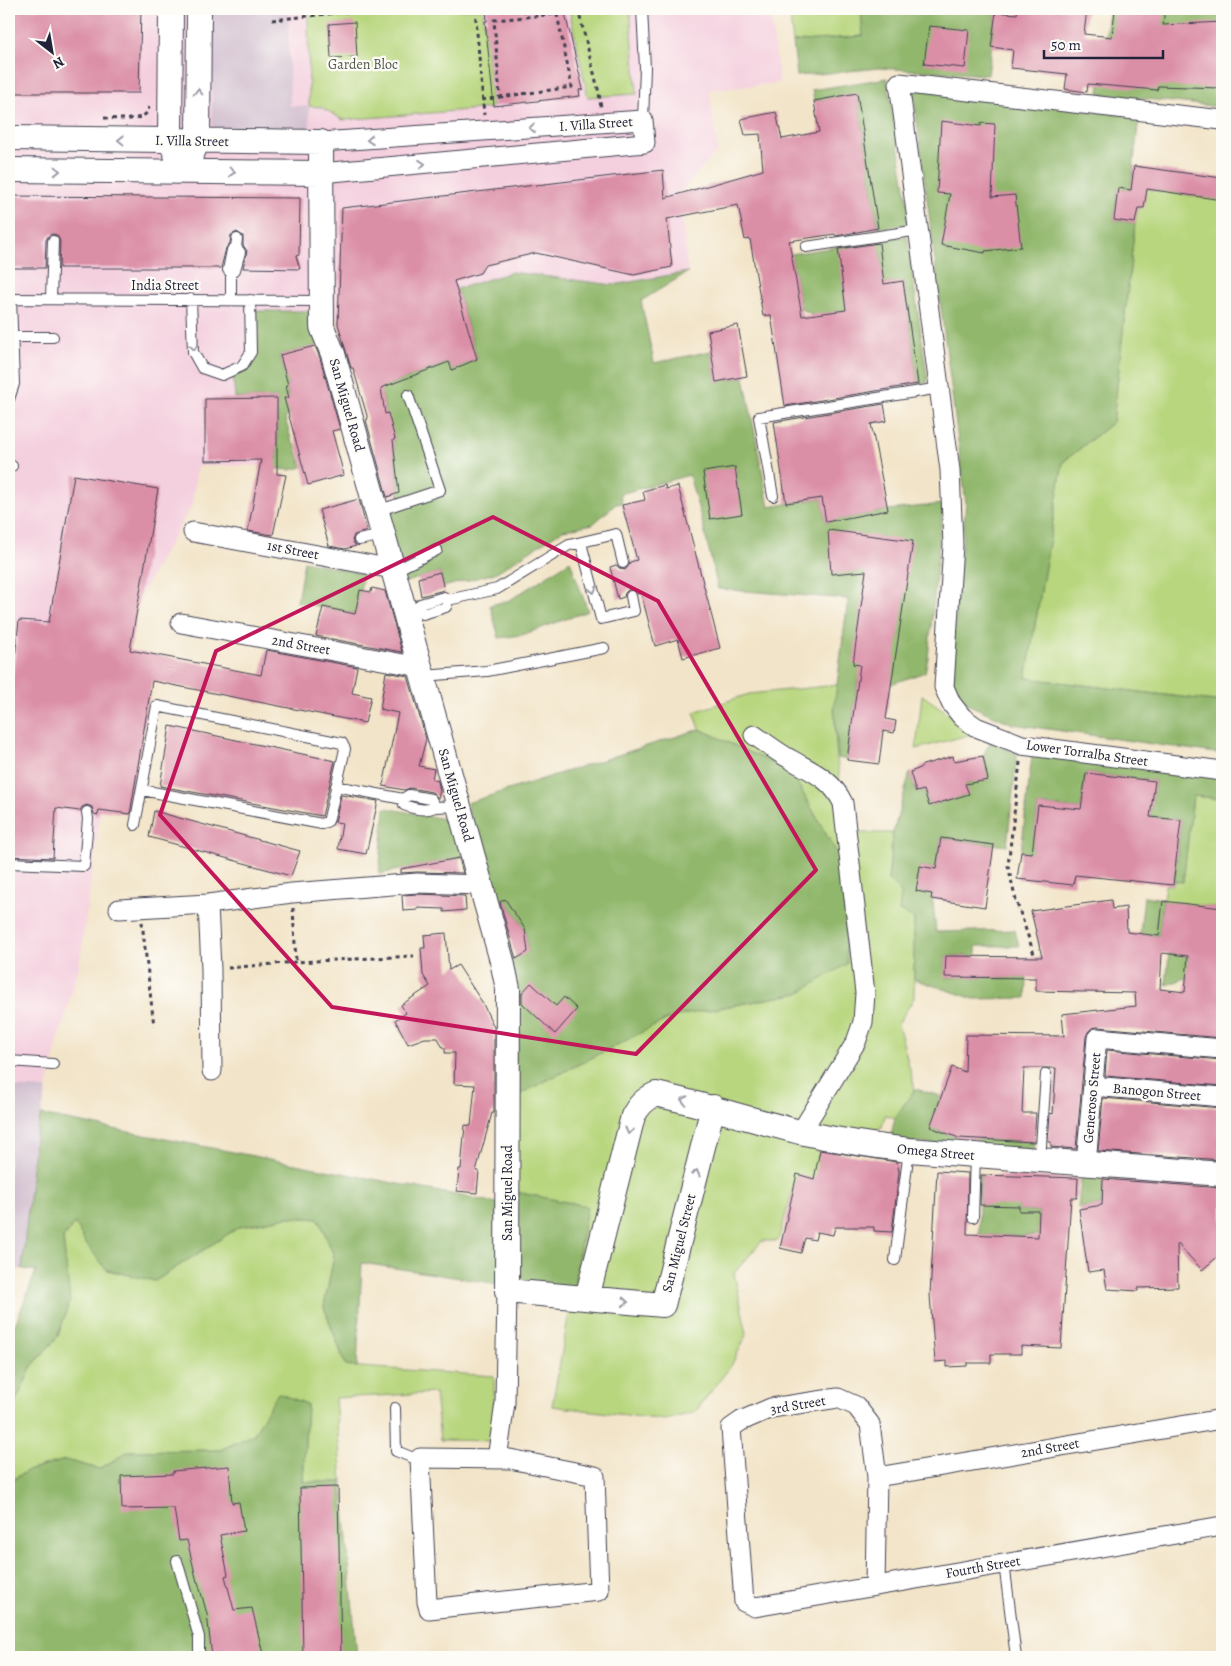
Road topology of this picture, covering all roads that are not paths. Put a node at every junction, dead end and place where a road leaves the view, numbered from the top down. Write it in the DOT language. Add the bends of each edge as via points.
graph roads {
  1 [pos="171,9"];
  2 [pos="199,9"];
  3 [pos="642,9"];
  4 [pos="643,120"];
  5 [pos="1222,120"];
  6 [pos="602,123"];
  7 [pos="485,132"];
  8 [pos="9,138"];
  9 [pos="170,140"];
  10 [pos="198,141"];
  11 [pos="321,142"];
  12 [pos="604,148"];
  13 [pos="486,159"];
  14 [pos="9,170"];
  15 [pos="184,172"];
  16 [pos="321,173"];
  17 [pos="919,230"];
  18 [pos="53,241"];
  19 [pos="236,243"];
  20 [pos="806,248"];
  21 [pos="10,299"];
  22 [pos="51,299"];
  23 [pos="191,299"];
  24 [pos="230,299"];
  25 [pos="250,300"];
  26 [pos="322,300"];
  27 [pos="12,337"];
  28 [pos="53,337"];
  29 [pos="940,388"];
  30 [pos="408,395"];
  31 [pos="9,399"];
  32 [pos="773,496"];
  33 [pos="377,511"];
  34 [pos="192,532"];
  35 [pos="383,534"];
  36 [pos="359,540"];
  37 [pos="581,543"];
  38 [pos="437,550"];
  39 [pos="623,563"];
  40 [pos="393,570"];
  41 [pos="631,596"];
  42 [pos="412,611"];
  43 [pos="181,623"];
  44 [pos="604,648"];
  45 [pos="422,671"];
  46 [pos="754,735"];
  47 [pos="1222,771"];
  48 [pos="336,786"];
  49 [pos="142,790"];
  50 [pos="459,806"];
  51 [pos="87,812"];
  52 [pos="135,825"];
  53 [pos="9,863"];
  54 [pos="482,886"];
  55 [pos="208,904"];
  56 [pos="119,909"];
  57 [pos="1222,1049"];
  58 [pos="9,1061"];
  59 [pos="53,1064"];
  60 [pos="212,1071"];
  61 [pos="1046,1074"];
  62 [pos="1093,1086"];
  63 [pos="1222,1097"];
  64 [pos="713,1107"];
  65 [pos="801,1132"];
  66 [pos="909,1150"];
  67 [pos="976,1155"];
  68 [pos="1040,1160"];
  69 [pos="1086,1164"];
  70 [pos="1222,1174"];
  71 [pos="974,1217"];
  72 [pos="896,1260"];
  73 [pos="507,1291"];
  74 [pos="587,1298"];
  75 [pos="394,1408"];
  76 [pos="1222,1419"];
  77 [pos="420,1458"];
  78 [pos="497,1459"];
  79 [pos="878,1476"];
  80 [pos="1222,1526"];
  81 [pos="177,1561"];
  82 [pos="1004,1563"];
  83 [pos="875,1586"];
  84 [pos="744,1602"];
  85 [pos="199,1657"];
  86 [pos="1016,1657"];
  1 -- 9 [label="street"];
  10 -- 2 [label="street, one-way"];
  3 -- 4 [label="lane"];
  4 -- 6 [label="street, I. Villa Street"];
  4 -- 12 [label="street, I. Villa Street" via="645,143"];
  5 -- 17 [label="street" via="899,84"];
  6 -- 7 [label="street, I. Villa Street, one-way"];
  6 -- 12 [label="street"];
  7 -- 11 [label="street, I. Villa Street, one-way"];
  7 -- 13 [label="street"];
  9 -- 8 [label="street, I. Villa Street, one-way"];
  9 -- 10 [label="street, I. Villa Street"];
  9 -- 15 [label="street"];
  10 -- 11 [label="street, I. Villa Street"];
  10 -- 15 [label="street"];
  11 -- 16 [label="street, San Miguel Road"];
  12 -- 13 [label="street, I. Villa Street"];
  16 -- 13 [label="street, I. Villa Street, one-way"];
  14 -- 15 [label="street, I. Villa Street, one-way"];
  15 -- 16 [label="street, I. Villa Street, one-way"];
  16 -- 26 [label="street, San Miguel Road"];
  17 -- 20 [label="lane"];
  17 -- 29 [label="street"];
  18 -- 22 [label="lane"];
  19 -- 24 [label="lane" via="229,260 228,270 234,268"];
  21 -- 22 [label="lane, India Street"];
  21 -- 27 [label="lane"];
  22 -- 23 [label="lane, India Street"];
  23 -- 24 [label="lane, India Street"];
  23 -- 25 [label="lane, one-way" via="193,352 202,368 222,374 242,366 251,352"];
  24 -- 25 [label="lane, India Street"];
  25 -- 26 [label="lane, India Street"];
  26 -- 33 [label="street, San Miguel Road" via="322,327 333,354"];
  27 -- 28 [label="lane"];
  27 -- 31 [label="lane" via="14,384"];
  29 -- 32 [label="lane" via="758,417"];
  29 -- 47 [label="street, Lower Torralba Street" via="950,470 953,545 944,687 951,703 976,727 1022,745"];
  30 -- 33 [label="lane" via="440,490"];
  33 -- 35 [label="street, San Miguel Road"];
  34 -- 40 [label="street, 1st Street"];
  35 -- 36 [label="lane"];
  35 -- 40 [label="street, San Miguel Road"];
  37 -- 39 [label="lane" via="616,534"];
  37 -- 41 [label="lane, one-way" via="601,619 634,611"];
  37 -- 42 [label="lane" via="569,545 497,589 448,600 446,607 423,614"];
  38 -- 40 [label="lane"];
  40 -- 42 [label="street, San Miguel Road"];
  42 -- 45 [label="street, San Miguel Road"];
  43 -- 45 [label="street, 2nd Street"];
  44 -- 45 [label="lane" via="487,671"];
  45 -- 50 [label="street, San Miguel Road"];
  46 -- 65 [label="street" via="825,779 843,803 865,993 863,1022 856,1042"];
  48 -- 49 [label="lane" via="328,821 322,824"];
  48 -- 49 [label="lane" via="345,749 342,743 157,706"];
  48 -- 50 [label="lane" via="403,799 409,795 431,799 435,807"];
  49 -- 52 [label="lane"];
  50 -- 54 [label="street, San Miguel Road"];
  51 -- 53 [label="lane" via="84,866"];
  54 -- 55 [label="street" via="417,883 292,893"];
  54 -- 73 [label="street, San Miguel Road" via="508,989"];
  55 -- 56 [label="street"];
  55 -- 60 [label="street"];
  57 -- 62 [label="street, Generoso Street" via="1097,1038"];
  58 -- 59 [label="lane"];
  61 -- 68 [label="lane"];
  62 -- 63 [label="street, Banogon Street"];
  62 -- 69 [label="street, Generoso Street"];
  64 -- 65 [label="street, Omega Street"];
  64 -- 74 [label="street, Omega Street, one-way" via="656,1094 638,1106"];
  74 -- 64 [label="street, San Miguel Street, one-way" via="663,1305"];
  65 -- 66 [label="street, Omega Street"];
  66 -- 67 [label="street, Omega Street"];
  66 -- 72 [label="lane"];
  67 -- 68 [label="street, Omega Street"];
  67 -- 71 [label="lane"];
  68 -- 69 [label="street, Omega Street"];
  69 -- 70 [label="street, Omega Street"];
  73 -- 74 [label="street, San Miguel Street"];
  73 -- 78 [label="street, San Miguel Road" via="505,1403"];
  75 -- 77 [label="lane" via="396,1451"];
  76 -- 79 [label="street, 2nd Street"];
  77 -- 78 [label="street"];
  77 -- 78 [label="street" via="429,1609 599,1591 595,1476"];
  79 -- 83 [label="street, 3rd Street"];
  79 -- 84 [label="street, 3rd Street" via="870,1424 856,1406 838,1398 771,1408 732,1428"];
  80 -- 82 [label="street, Fourth Street"];
  81 -- 85 [label="lane" via="199,1637"];
  82 -- 83 [label="street, Fourth Street"];
  82 -- 86 [label="lane"];
  83 -- 84 [label="street, Fourth Street" via="755,1607"];
}
